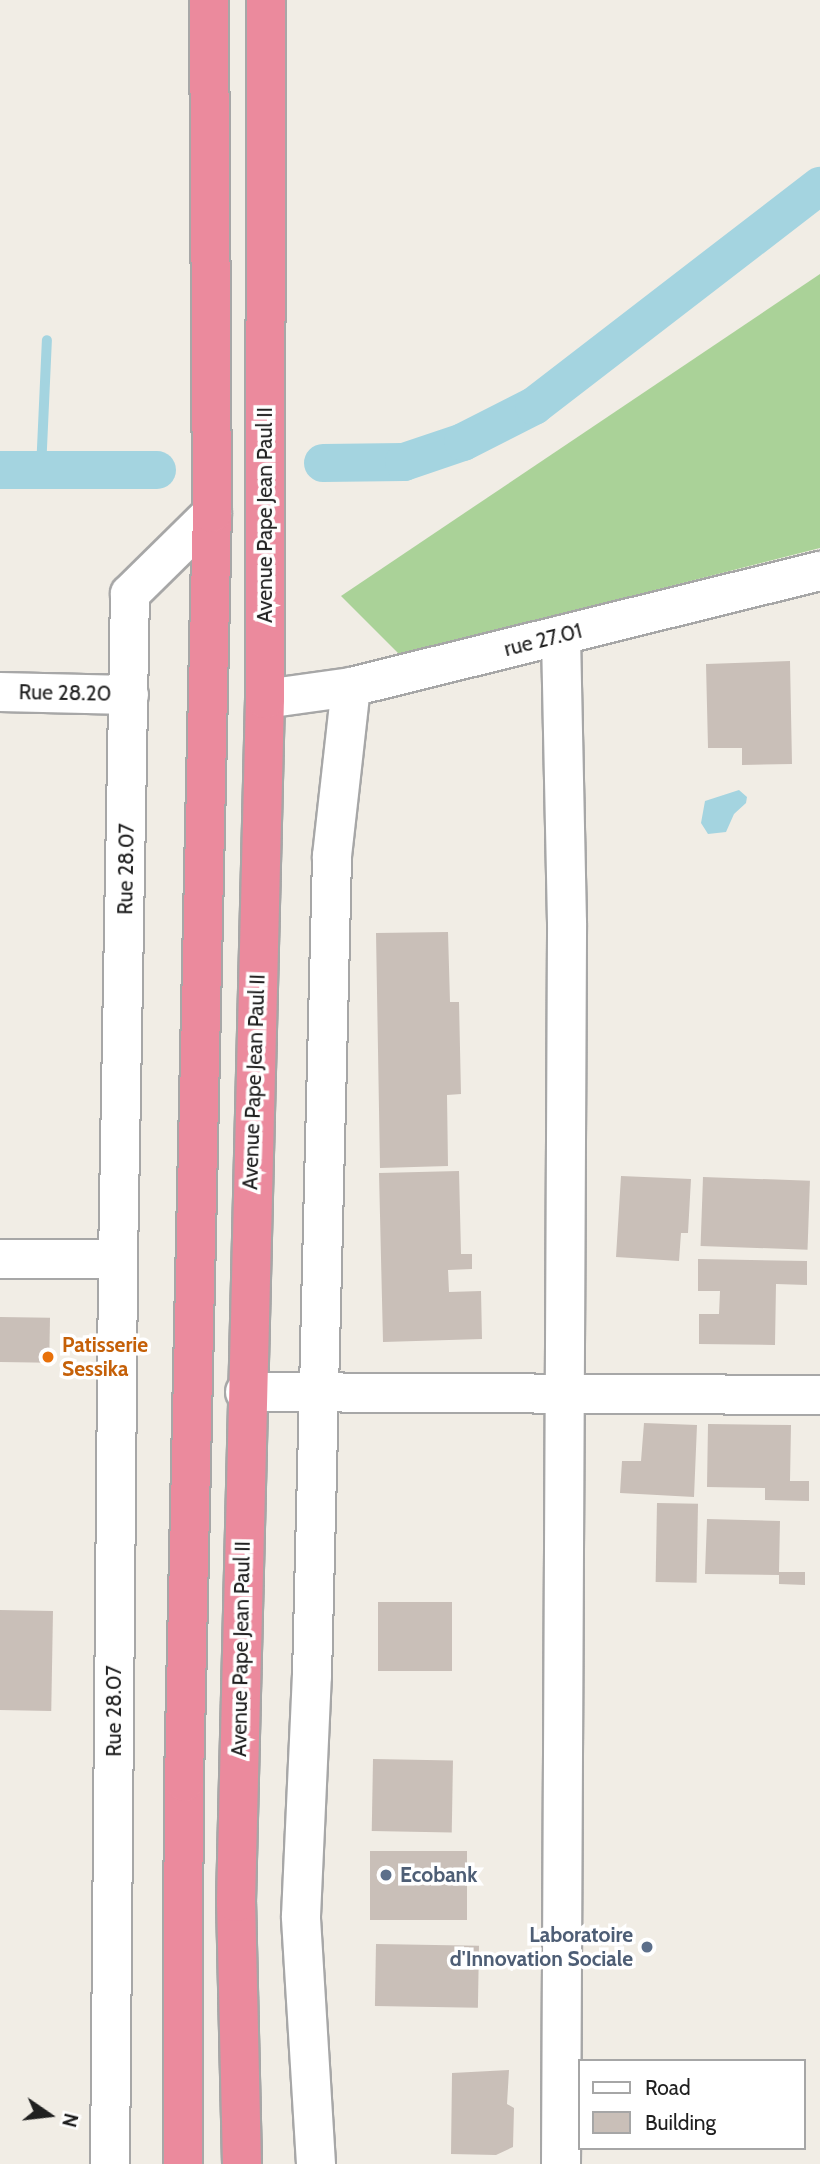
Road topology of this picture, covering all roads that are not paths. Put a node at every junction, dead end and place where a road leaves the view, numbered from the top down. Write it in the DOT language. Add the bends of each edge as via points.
graph roads {
  1 [pos="209,0"];
  2 [pos="266,0"];
  3 [pos="212,513"];
  4 [pos="820,572"];
  5 [pos="561,635"];
  6 [pos="352,687"];
  7 [pos="0,692"];
  8 [pos="129,695"];
  9 [pos="265,699"];
  10 [pos="0,1259"];
  11 [pos="118,1259"];
  12 [pos="565,1391"];
  13 [pos="245,1392"];
  14 [pos="319,1393"];
  15 [pos="820,1395"];
  16 [pos="110,2164"];
  17 [pos="183,2164"];
  18 [pos="242,2164"];
  19 [pos="316,2164"];
  20 [pos="561,2164"];
  1 -- 3 [label="highway"];
  2 -- 9 [label="highway, Avenue Pape Jean Paul II"];
  3 -- 8 [label="street, Rue 28.07" via="130,594"];
  3 -- 17 [label="highway" via="184,1768"];
  4 -- 5 [label="street, rue 27.01"];
  5 -- 6 [label="street, rue 27.01"];
  5 -- 12 [label="street" via="567,923"];
  6 -- 9 [label="street, rue 27.01"];
  6 -- 14 [label="street" via="332,856"];
  7 -- 8 [label="street, Rue 28.20"];
  8 -- 11 [label="street, Rue 28.07"];
  9 -- 13 [label="highway, Avenue Pape Jean Paul II"];
  10 -- 11 [label="street"];
  11 -- 16 [label="street, Rue 28.07"];
  12 -- 14 [label="street"];
  12 -- 15 [label="street"];
  12 -- 20 [label="street"];
  13 -- 14 [label="street"];
  13 -- 18 [label="highway, Avenue Pape Jean Paul II" via="236,1902"];
  14 -- 19 [label="street" via="301,1916"];
}
